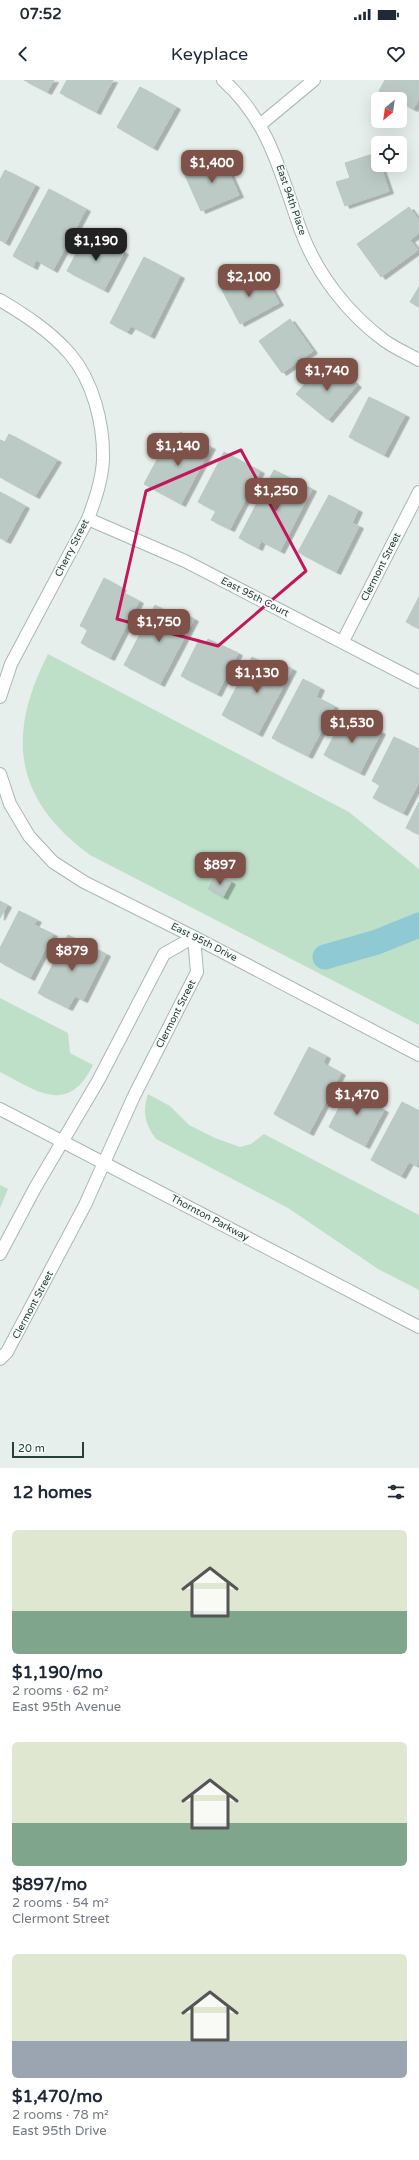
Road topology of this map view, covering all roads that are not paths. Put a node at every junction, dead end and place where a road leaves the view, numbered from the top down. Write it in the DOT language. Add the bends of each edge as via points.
graph roads {
  1 [pos="223,80"];
  2 [pos="314,80"];
  3 [pos="261,124"];
  4 [pos="0,300"];
  5 [pos="419,360"];
  6 [pos="419,492"];
  7 [pos="88,519"];
  8 [pos="342,641"];
  9 [pos="419,682"];
  10 [pos="0,697"];
  11 [pos="1,778"];
  12 [pos="194,937"];
  13 [pos="419,1054"];
  14 [pos="0,1109"];
  15 [pos="63,1141"];
  16 [pos="104,1162"];
  17 [pos="0,1254"];
  18 [pos="419,1327"];
  19 [pos="0,1360"];
  1 -- 3 [label="street, East 94th Place"];
  2 -- 3 [label="street"];
  3 -- 5 [label="street, East 94th Place" via="280,167 302,233 336,294 385,341"];
  4 -- 7 [label="street, Cherry Street" via="34,320 70,354 91,389 100,429 103,460 97,495"];
  6 -- 8 [label="street, Clermont Street"];
  7 -- 8 [label="street, East 95th Court" via="185,561"];
  7 -- 10 [label="street, Cherry Street" via="11,664"];
  8 -- 9 [label="street, East 95th Court"];
  11 -- 12 [label="street, East 95th Drive" via="10,804 29,836 53,862 84,882"];
  12 -- 13 [label="street, East 95th Drive"];
  12 -- 15 [label="street" via="164,954 98,1081"];
  12 -- 16 [label="street, Clermont Street" via="198,972 134,1096"];
  14 -- 15 [label="street, Thornton Parkway"];
  15 -- 16 [label="street, Thornton Parkway"];
  15 -- 17 [label="street"];
  16 -- 18 [label="street, Thornton Parkway"];
  16 -- 19 [label="street, Clermont Street" via="43,1286 7,1352"];
}
